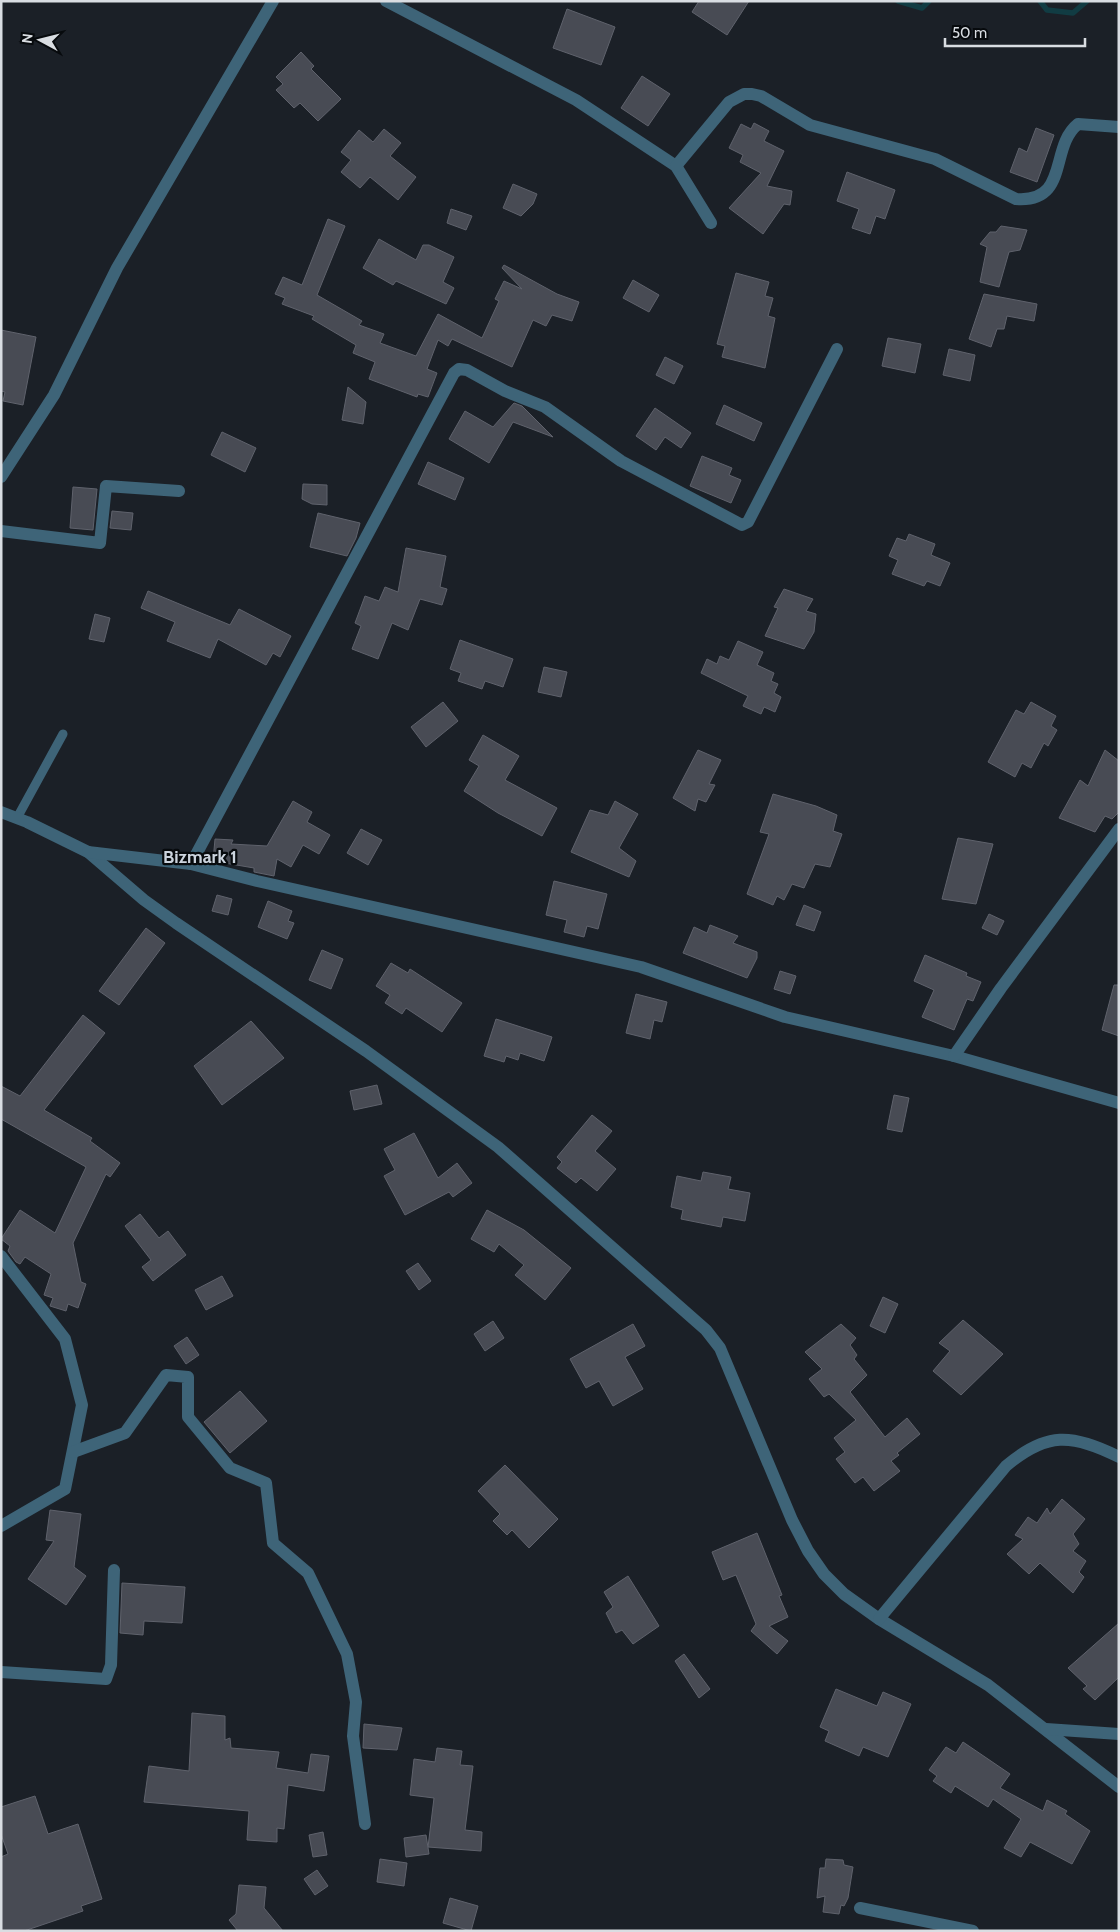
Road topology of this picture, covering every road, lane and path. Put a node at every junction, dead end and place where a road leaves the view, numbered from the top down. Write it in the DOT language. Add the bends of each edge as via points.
graph roads {
  1 [pos="273,1"];
  2 [pos="386,1"];
  3 [pos="1119,127"];
  4 [pos="676,166"];
  5 [pos="711,223"];
  6 [pos="837,349"];
  7 [pos="1,477"];
  8 [pos="179,491"];
  9 [pos="1,531"];
  10 [pos="63,734"];
  11 [pos="1,812"];
  12 [pos="17,818"];
  13 [pos="1119,829"];
  14 [pos="88,852"];
  15 [pos="191,864"];
  16 [pos="954,1056"];
  17 [pos="1119,1102"];
  18 [pos="1,1256"];
  19 [pos="73,1452"];
  20 [pos="1119,1457"];
  21 [pos="1,1526"];
  22 [pos="114,1570"];
  23 [pos="879,1619"];
  24 [pos="1,1672"];
  25 [pos="1046,1729"];
  26 [pos="1119,1734"];
  27 [pos="1119,1787"];
  28 [pos="364,1824"];
  29 [pos="860,1908"];
  30 [pos="972,1931"];
  1 -- 7 [label="street" via="117,268 54,395"];
  2 -- 4 [label="street" via="576,100"];
  3 -- 4 [label="street" via="1078,124 1066,137 1052,182 1043,194 1030,200 1016,199 935,159 810,125 761,96 744,94 729,102"];
  4 -- 5 [label="street"];
  6 -- 15 [label="street" via="748,522 742,525 621,461 545,408 459,369"];
  8 -- 9 [label="street" via="106,486 100,543"];
  10 -- 12 [label="lane"];
  11 -- 12 [label="street"];
  12 -- 14 [label="street"];
  13 -- 16 [label="street"];
  14 -- 15 [label="street"];
  14 -- 23 [label="street" via="168,917 366,1051 498,1147 706,1330 720,1348 808,1551 844,1594"];
  15 -- 16 [label="street" via="641,967 785,1017"];
  16 -- 17 [label="street"];
  18 -- 19 [label="street" via="66,1339 82,1405"];
  19 -- 21 [label="street" via="65,1489"];
  19 -- 28 [label="street" via="125,1434 166,1375 188,1377 188,1417 230,1468 266,1483 273,1543 308,1573 347,1654 356,1702 352,1736"];
  20 -- 23 [label="street" via="1083,1442 1059,1439 1040,1443 1021,1453 1006,1466"];
  22 -- 24 [label="street" via="111,1665 106,1680"];
  23 -- 25 [label="street" via="988,1685"];
  25 -- 26 [label="street"];
  25 -- 27 [label="street"];
  29 -- 30 [label="street"];
}
